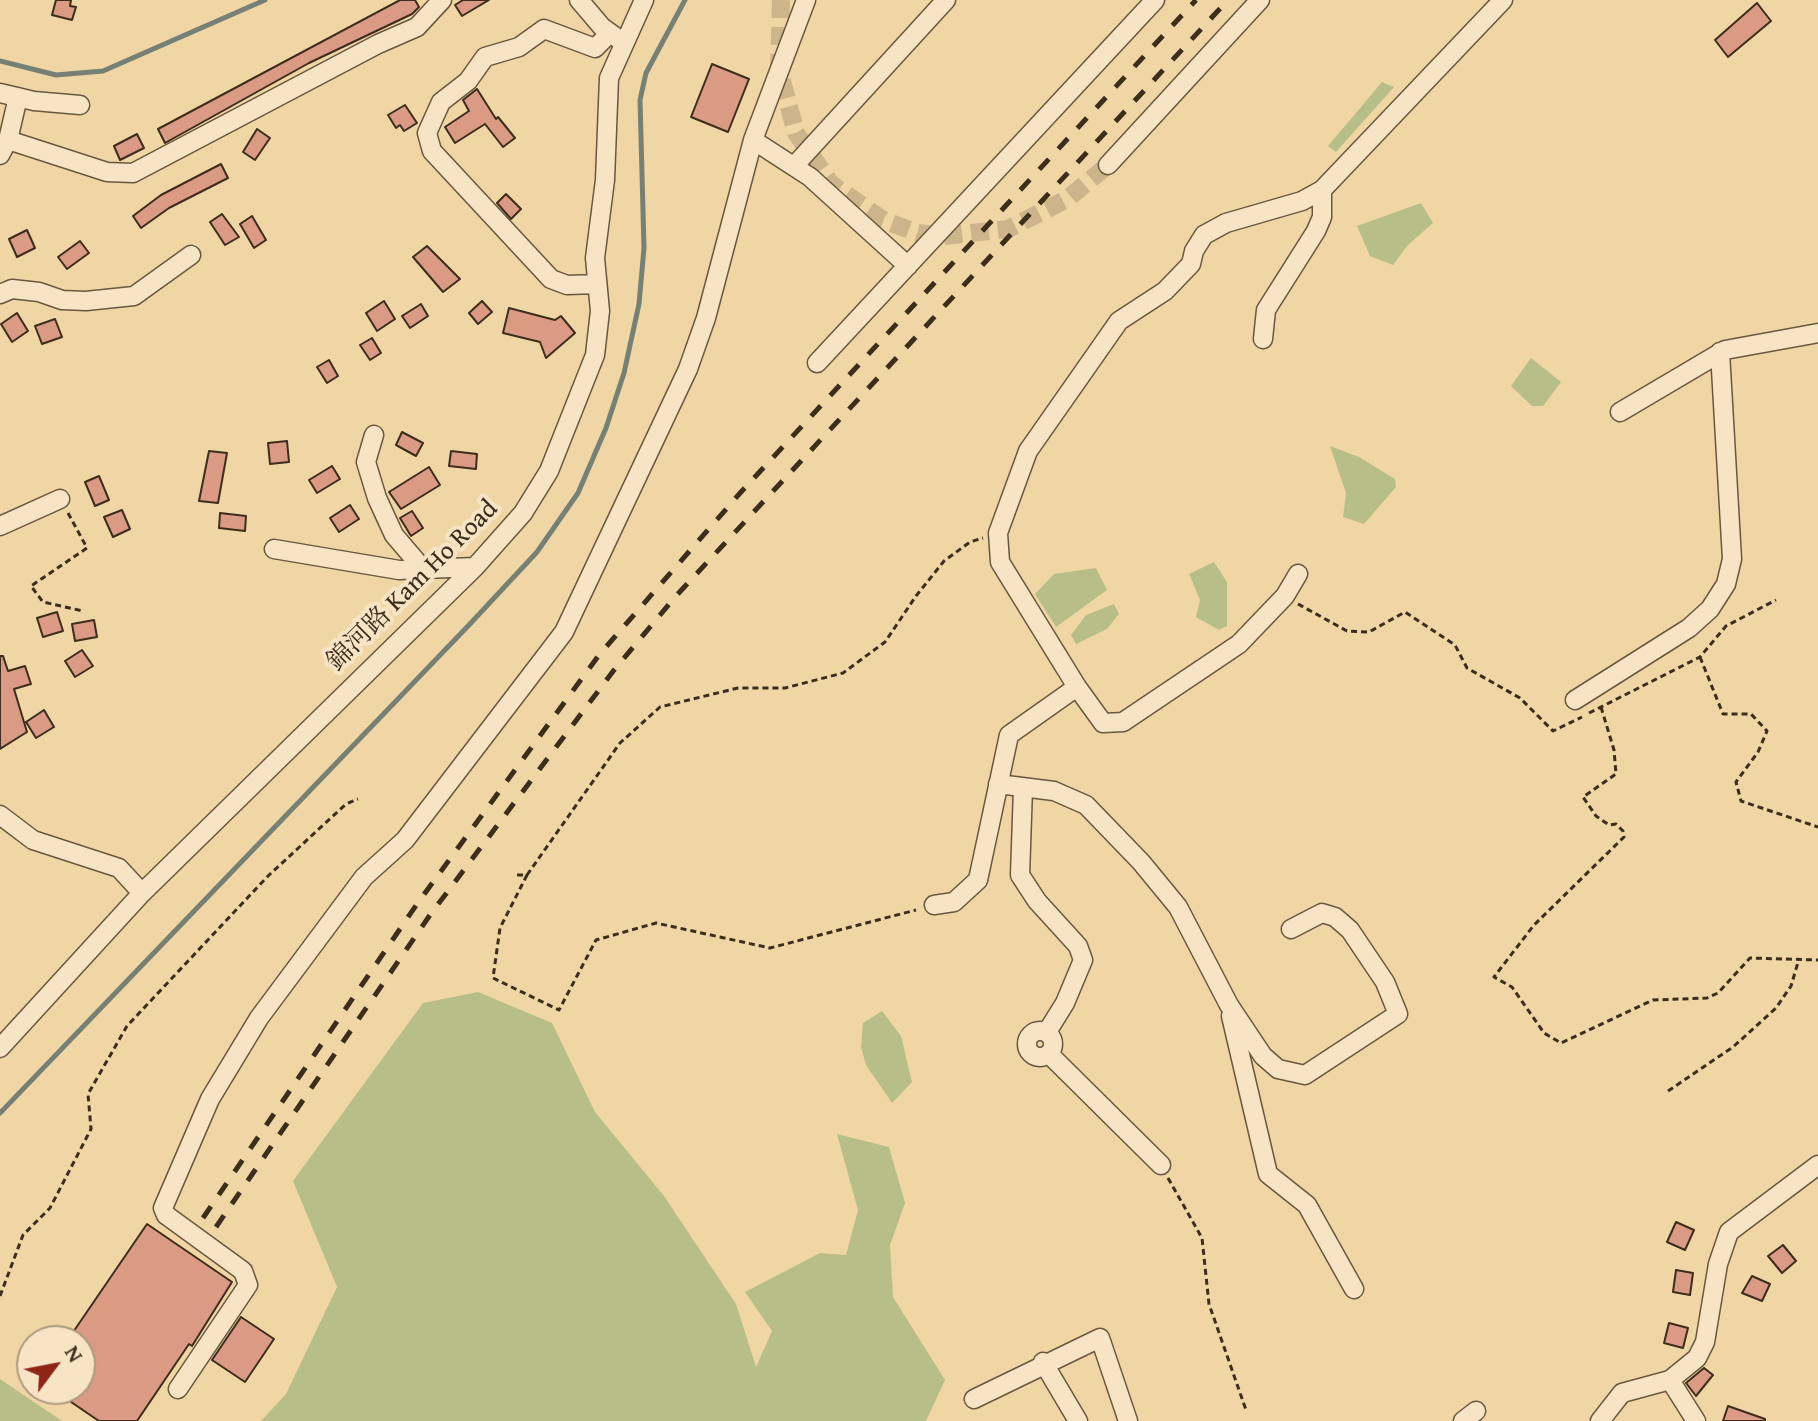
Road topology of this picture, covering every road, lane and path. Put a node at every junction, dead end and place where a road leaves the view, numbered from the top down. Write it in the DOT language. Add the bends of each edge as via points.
graph roads {
  1 [pos="442,0"];
  2 [pos="579,0"];
  3 [pos="644,0"];
  4 [pos="806,0"];
  5 [pos="946,0"];
  6 [pos="1155,0"];
  7 [pos="1260,0"];
  8 [pos="1503,0"];
  9 [pos="616,37"];
  10 [pos="9,95"];
  11 [pos="80,105"];
  12 [pos="753,140"];
  13 [pos="4,148"];
  14 [pos="795,165"];
  15 [pos="1108,165"];
  16 [pos="1322,190"];
  17 [pos="191,255"];
  18 [pos="908,266"];
  19 [pos="597,284"];
  20 [pos="0,294"];
  21 [pos="1818,333"];
  22 [pos="1263,339"];
  23 [pos="1720,352"];
  24 [pos="817,363"];
  25 [pos="1620,412"];
  26 [pos="374,435"];
  27 [pos="60,499"];
  28 [pos="0,526"];
  29 [pos="998,533"];
  30 [pos="274,549"];
  31 [pos="475,567"];
  32 [pos="423,569"];
  33 [pos="1298,574"];
  34 [pos="1285,596"];
  35 [pos="1776,600"];
  36 [pos="83,611"];
  37 [pos="1700,657"];
  38 [pos="1077,687"];
  39 [pos="1575,700"];
  40 [pos="1601,707"];
  41 [pos="998,784"];
  42 [pos="1023,788"];
  43 [pos="358,799"];
  44 [pos="0,815"];
  45 [pos="1818,827"];
  46 [pos="517,875"];
  47 [pos="527,875"];
  48 [pos="142,893"];
  49 [pos="934,905"];
  50 [pos="1291,929"];
  51 [pos="1799,959"];
  52 [pos="1818,960"];
  53 [pos="1229,1005"];
  54 [pos="0,1048"];
  55 [pos="1668,1091"];
  56 [pos="1161,1165"];
  57 [pos="1818,1165"];
  58 [pos="1354,1289"];
  59 [pos="0,1296"];
  60 [pos="1043,1362"];
  61 [pos="1670,1380"];
  62 [pos="178,1389"];
  63 [pos="974,1399"];
  64 [pos="1246,1410"];
  65 [pos="1078,1421"];
  66 [pos="1128,1421"];
  67 [pos="1600,1421"];
  68 [pos="1696,1421"];
  1 -- 13 [label="street" via="417,27 133,173"];
  2 -- 9 [label="street"];
  3 -- 9 [label="street, 錦河路 Kam Ho Road"];
  4 -- 12 [label="street"];
  5 -- 14 [label="street"];
  6 -- 18 [label="street"];
  7 -- 15 [label="street"];
  8 -- 16 [label="street"];
  9 -- 19 [label="street, 錦河路 Kam Ho Road"];
  9 -- 19 [label="street" via="595,48 544,29 519,47 485,57 468,81 441,102 427,133 432,151 551,279 567,285"];
  10 -- 11 [label="street"];
  10 -- 13 [label="street"];
  12 -- 14 [label="street"];
  12 -- 62 [label="street" via="688,369 564,632 405,840 364,877 259,1018 210,1099 163,1208 243,1271 248,1285"];
  14 -- 18 [label="street"];
  16 -- 22 [label="street" via="1322,217 1266,310"];
  16 -- 29 [label="street" via="1204,235 1191,264 1165,291 1119,321 1028,451"];
  17 -- 20 [label="street" via="134,296 86,301 12,289"];
  18 -- 24 [label="street"];
  19 -- 31 [label="street, 錦河路 Kam Ho Road" via="595,355 570,426 523,513"];
  21 -- 23 [label="street"];
  23 -- 25 [label="street"];
  23 -- 39 [label="street" via="1732,559 1726,584 1689,628"];
  26 -- 32 [label="street" via="366,462 377,498 394,535"];
  27 -- 28 [label="street"];
  27 -- 36 [label="path" via="87,548 31,586 43,602"];
  29 -- 38 [label="street" via="1000,562"];
  29 -- 47 [label="path" via="970,542 944,561 885,642 843,673 785,688 738,688 660,707 620,743"];
  30 -- 32 [label="street" via="399,570"];
  31 -- 32 [label="street"];
  31 -- 48 [label="street, 錦河路 Kam Ho Road"];
  33 -- 34 [label="street"];
  34 -- 38 [label="street" via="1239,644 1123,722 1103,723"];
  34 -- 40 [label="path" via="1347,631 1369,632 1405,612 1455,645 1467,668 1520,698 1553,731"];
  35 -- 37 [label="path" via="1726,626"];
  37 -- 40 [label="path"];
  37 -- 45 [label="path" via="1723,714 1751,714 1767,731 1736,782 1741,801"];
  38 -- 41 [label="street" via="1009,735"];
  40 -- 51 [label="path" via="1616,774 1583,797 1596,816 1616,824 1624,837 1534,925 1494,977 1512,987 1544,1033 1561,1043 1653,1000 1707,998 1750,958"];
  41 -- 42 [label="street"];
  41 -- 49 [label="street" via="978,880 954,902"];
  42 -- 53 [label="street" via="1054,791 1086,805 1141,862 1178,907"];
  42 -- 56 [label="street" via="1020,875 1078,946 1083,960 1047,1032 1053,1047 1049,1054"];
  43 -- 59 [label="path" via="346,804 268,876 127,1026 88,1094 91,1129 50,1208 23,1235"];
  44 -- 48 [label="street" via="33,840 119,868"];
  46 -- 47 [label="path"];
  47 -- 49 [label="path" via="500,928 493,978 559,1010 596,940 656,923 770,948"];
  48 -- 54 [label="street, 錦河路 Kam Ho Road"];
  50 -- 53 [label="street" via="1322,913 1335,917 1385,982 1398,1014 1305,1075 1278,1069 1263,1056"];
  51 -- 52 [label="path"];
  51 -- 55 [label="path" via="1791,986 1776,1008 1733,1047"];
  53 -- 58 [label="street" via="1268,1174 1307,1205"];
  56 -- 64 [label="path" via="1202,1238 1209,1304"];
  57 -- 61 [label="street" via="1729,1232 1703,1350"];
  60 -- 63 [label="street"];
  60 -- 65 [label="street"];
  60 -- 66 [label="street" via="1100,1338"];
  61 -- 67 [label="street" via="1622,1393"];
  61 -- 68 [label="street"];
}
